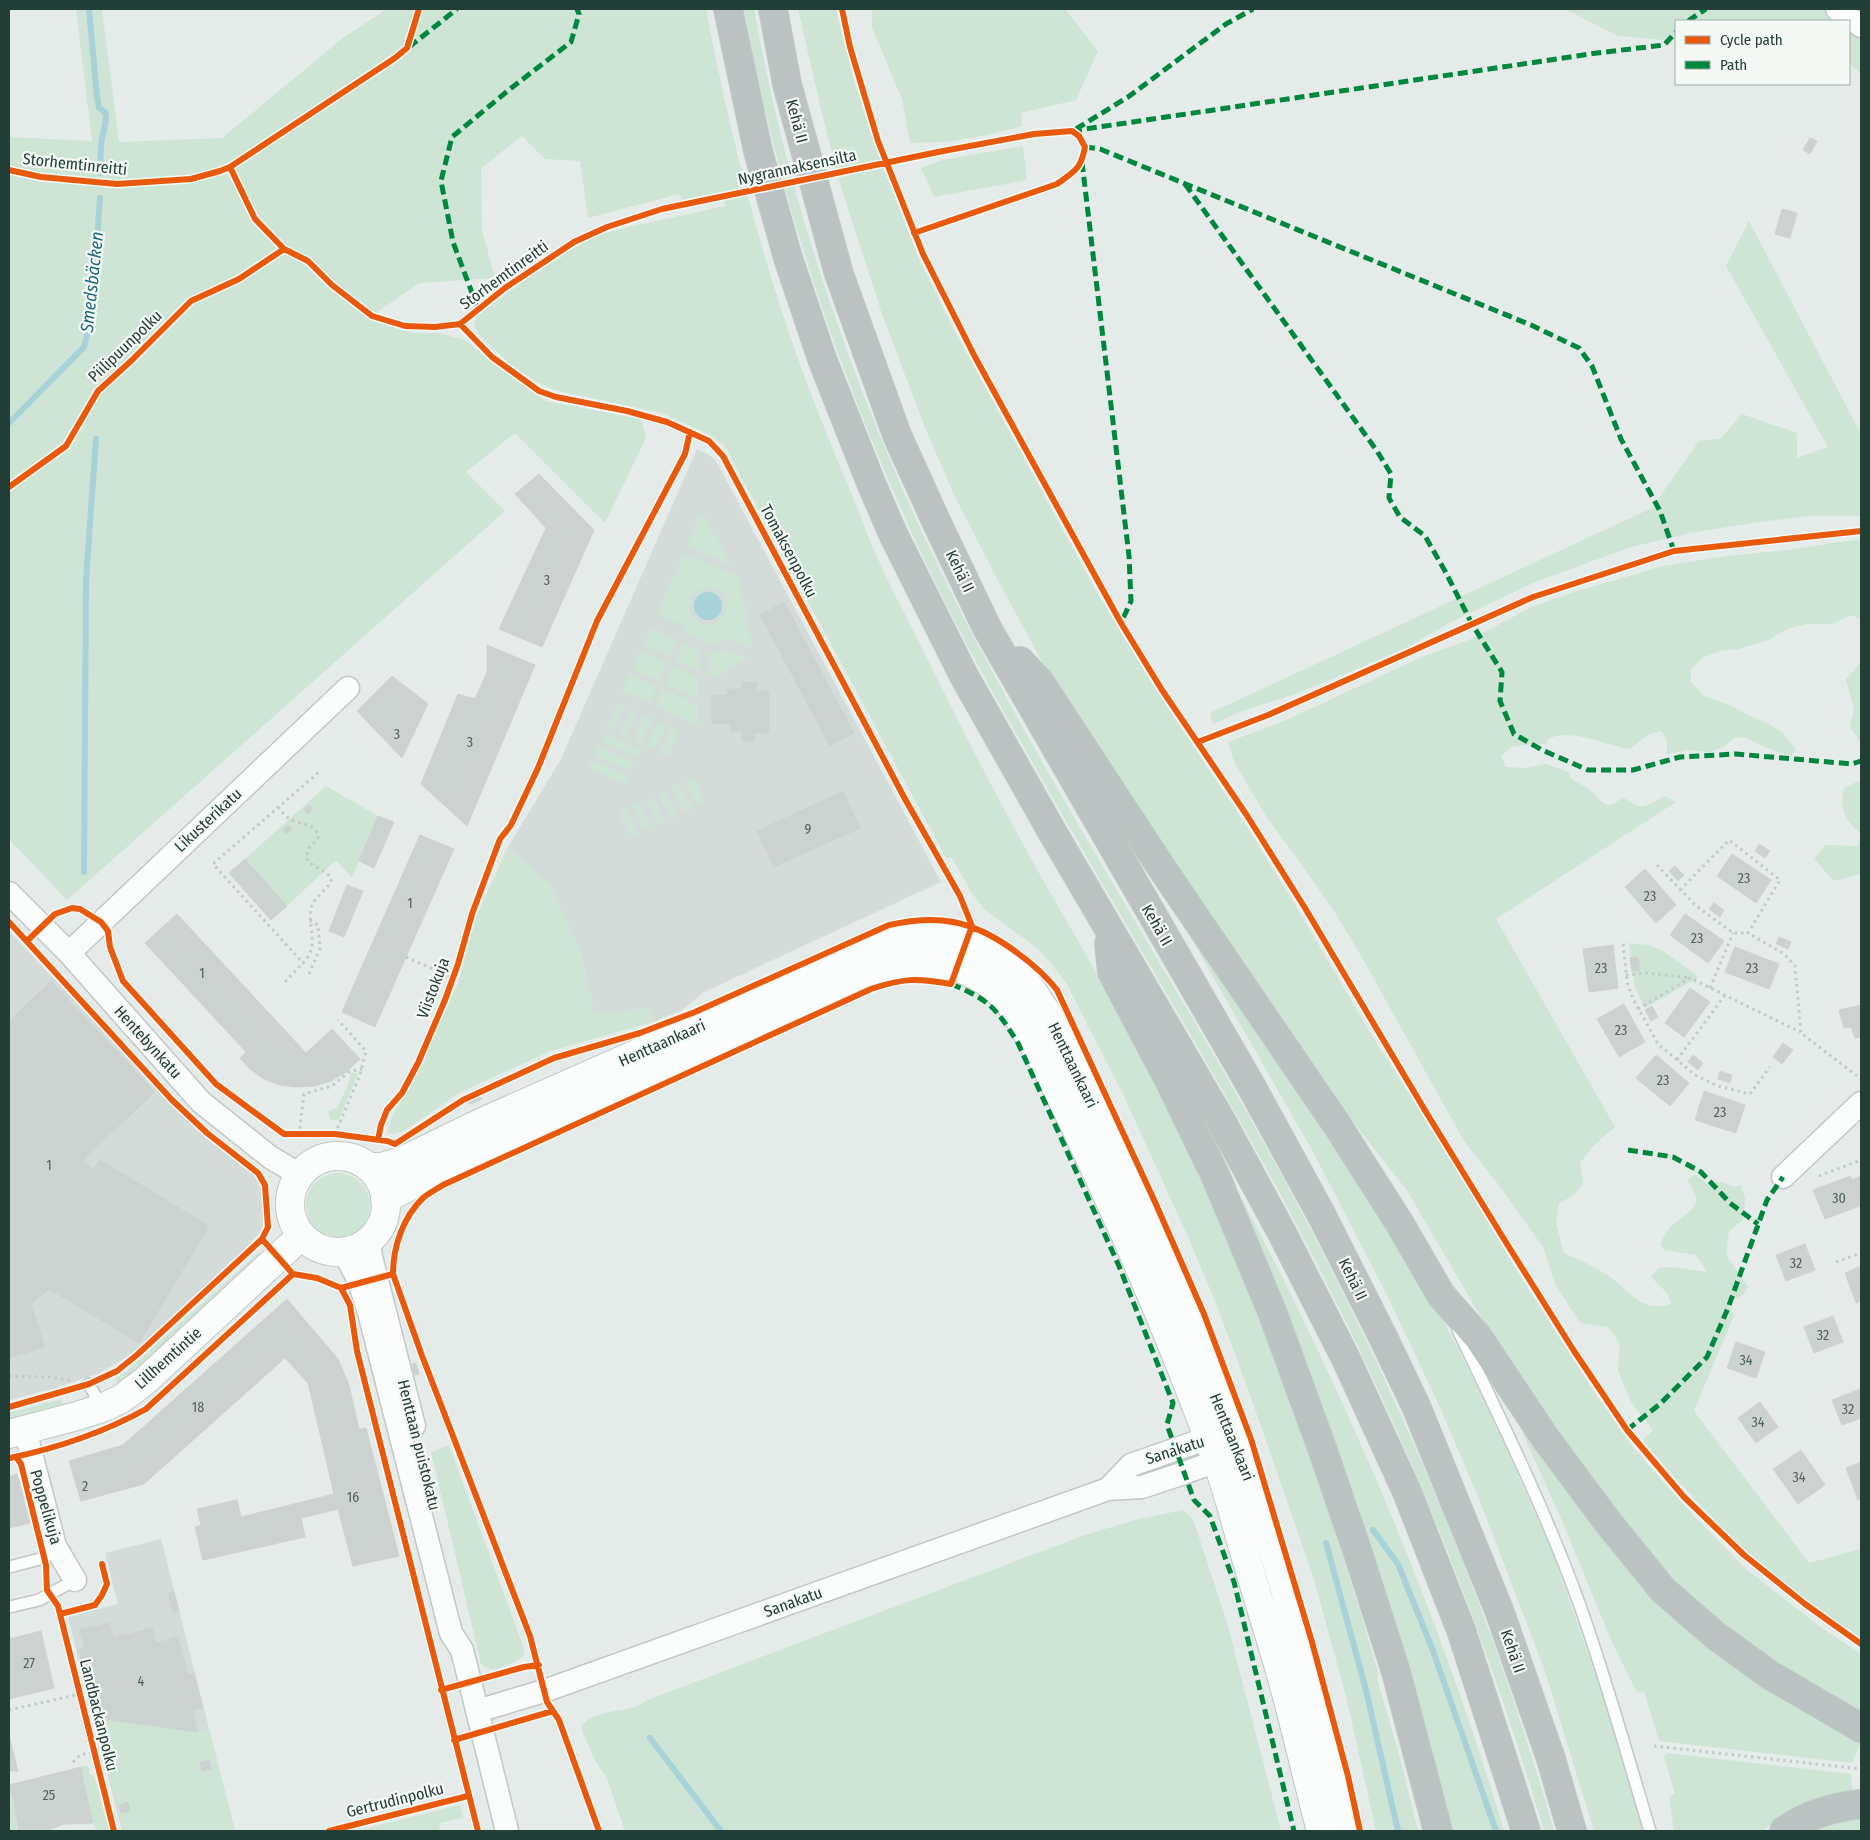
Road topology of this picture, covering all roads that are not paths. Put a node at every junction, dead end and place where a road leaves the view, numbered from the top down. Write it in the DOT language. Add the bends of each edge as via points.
graph roads {
  1 [pos="728,9"];
  2 [pos="772,9"];
  3 [pos="1837,9"];
  4 [pos="1861,26"];
  5 [pos="987,628"];
  6 [pos="348,688"];
  7 [pos="9,893"];
  8 [pos="1108,928"];
  9 [pos="69,953"];
  10 [pos="1861,1103"];
  11 [pos="368,1167"];
  12 [pos="300,1175"];
  13 [pos="1784,1177"];
  14 [pos="386,1199"];
  15 [pos="301,1236"];
  16 [pos="369,1241"];
  17 [pos="342,1252"];
  18 [pos="1442,1295"];
  19 [pos="89,1384"];
  20 [pos="102,1408"];
  21 [pos="17,1432"];
  22 [pos="1220,1447"];
  23 [pos="55,1546"];
  24 [pos="9,1567"];
  25 [pos="75,1580"];
  26 [pos="9,1607"];
  27 [pos="462,1650"];
  28 [pos="477,1711"];
  29 [pos="1861,1728"];
  30 [pos="1856,1804"];
  31 [pos="507,1831"];
  32 [pos="1320,1831"];
  33 [pos="1347,1831"];
  34 [pos="1438,1831"];
  35 [pos="1526,1831"];
  36 [pos="1572,1831"];
  37 [pos="1650,1831"];
  38 [pos="1784,1831"];
  1 -- 8 [label="highway" via="758,151 788,258 822,359 871,483 964,676"];
  2 -- 5 [label="highway, Kehä II" via="787,84 839,274 897,435"];
  3 -- 4 [label="street"];
  5 -- 18 [label="highway" via="1039,680 1163,870 1337,1124"];
  5 -- 36 [label="highway, Kehä II" via="1250,1084 1321,1214 1387,1346 1416,1406 1499,1610 1551,1759"];
  6 -- 9 [label="street, Likusterikatu"];
  7 -- 9 [label="street, Hentebynkatu"];
  8 -- 34 [label="highway" via="1112,972 1216,1177 1273,1314 1323,1451 1396,1672"];
  8 -- 35 [label="highway" via="1218,1115 1350,1368 1407,1492 1462,1630"];
  9 -- 12 [label="street, Hentebynkatu" via="201,1102 270,1157"];
  10 -- 13 [label="street"];
  11 -- 12 [label="main road" via="332,1156 310,1165"];
  11 -- 14 [label="main road" via="380,1181"];
  11 -- 22 [label="main road, Henttaankaari" via="382,1167 404,1160 884,942 909,936 966,941 1017,972 1047,1013 1107,1133 1177,1291 1213,1389"];
  12 -- 15 [label="main road" via="290,1200 291,1216"];
  14 -- 16 [label="main road" via="379,1229"];
  14 -- 22 [label="main road, Henttaankaari" via="450,1165 884,967 908,962 957,967 973,974 1002,995 1014,1009 1052,1077"];
  15 -- 17 [label="main road" via="326,1251"];
  15 -- 20 [label="main road, Lillhemtintie" via="145,1381"];
  16 -- 17 [label="main road" via="357,1249"];
  16 -- 27 [label="street, Henttaan puistokatu" via="466,1630"];
  17 -- 27 [label="street, Henttaan puistokatu" via="360,1283 451,1633"];
  18 -- 29 [label="highway" via="1478,1337 1546,1439 1663,1590 1716,1636 1770,1675"];
  18 -- 37 [label="lane" via="1532,1485 1578,1601 1608,1684"];
  19 -- 20 [label="lane"];
  20 -- 21 [label="main road, Lillhemtintie"];
  21 -- 23 [label="street, Poppelikuja"];
  22 -- 28 [label="street, Sanakatu" via="1142,1487 1108,1490 544,1691"];
  22 -- 32 [label="main road, Henttaankaari"];
  22 -- 33 [label="main road, Henttaankaari" via="1267,1531 1305,1662"];
  23 -- 24 [label="lane" via="44,1558"];
  23 -- 25 [label="street, Poppelikuja"];
  25 -- 26 [label="lane" via="39,1600"];
  27 -- 28 [label="street, Henttaan puistokatu"];
  28 -- 31 [label="street, Henttaan puistokatu"];
  30 -- 38 [label="highway" via="1806,1818"];
}
